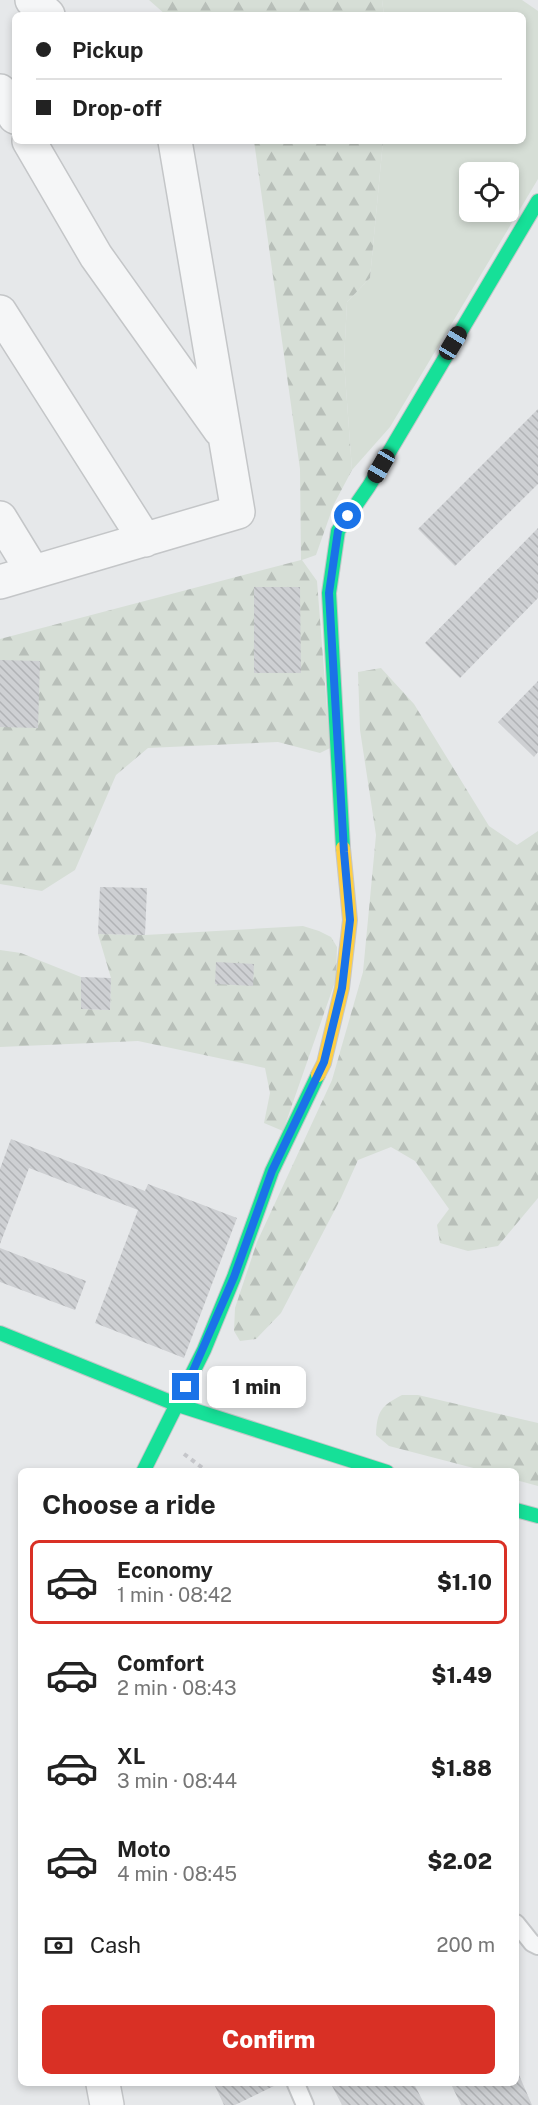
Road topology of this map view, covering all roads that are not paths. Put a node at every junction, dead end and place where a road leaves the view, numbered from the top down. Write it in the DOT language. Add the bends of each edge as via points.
graph roads {
  1 [pos="32,0"];
  2 [pos="45,12"];
  3 [pos="0,91"];
  4 [pos="12,112"];
  5 [pos="31,144"];
  6 [pos="175,144"];
  7 [pos="538,201"];
  8 [pos="0,312"];
  9 [pos="224,436"];
  10 [pos="0,518"];
  11 [pos="145,540"];
  12 [pos="33,572"];
  13 [pos="0,582"];
  14 [pos="0,1333"];
  15 [pos="178,1405"];
  16 [pos="145,1468"];
  17 [pos="375,1468"];
  18 [pos="519,1511"];
  19 [pos="538,1516"];
  20 [pos="519,1927"];
  21 [pos="538,1946"];
  22 [pos="103,2086"];
  23 [pos="297,2086"];
  24 [pos="107,2105"];
  25 [pos="305,2105"];
  1 -- 2 [label="street"];
  3 -- 4 [label="street"];
  5 -- 9 [label="street" via="96,256"];
  6 -- 9 [label="street"];
  7 -- 15 [label="street" via="369,486 338,531 329,593 350,920 342,988 324,1062 272,1171 234,1277"];
  8 -- 11 [label="street"];
  9 -- 11 [label="street" via="238,512"];
  10 -- 12 [label="street"];
  11 -- 12 [label="street"];
  12 -- 13 [label="street"];
  14 -- 15 [label="street"];
  15 -- 16 [label="street"];
  15 -- 17 [label="street"];
  18 -- 19 [label="street"];
  20 -- 21 [label="lane"];
  22 -- 24 [label="street"];
  23 -- 25 [label="lane"];
}
